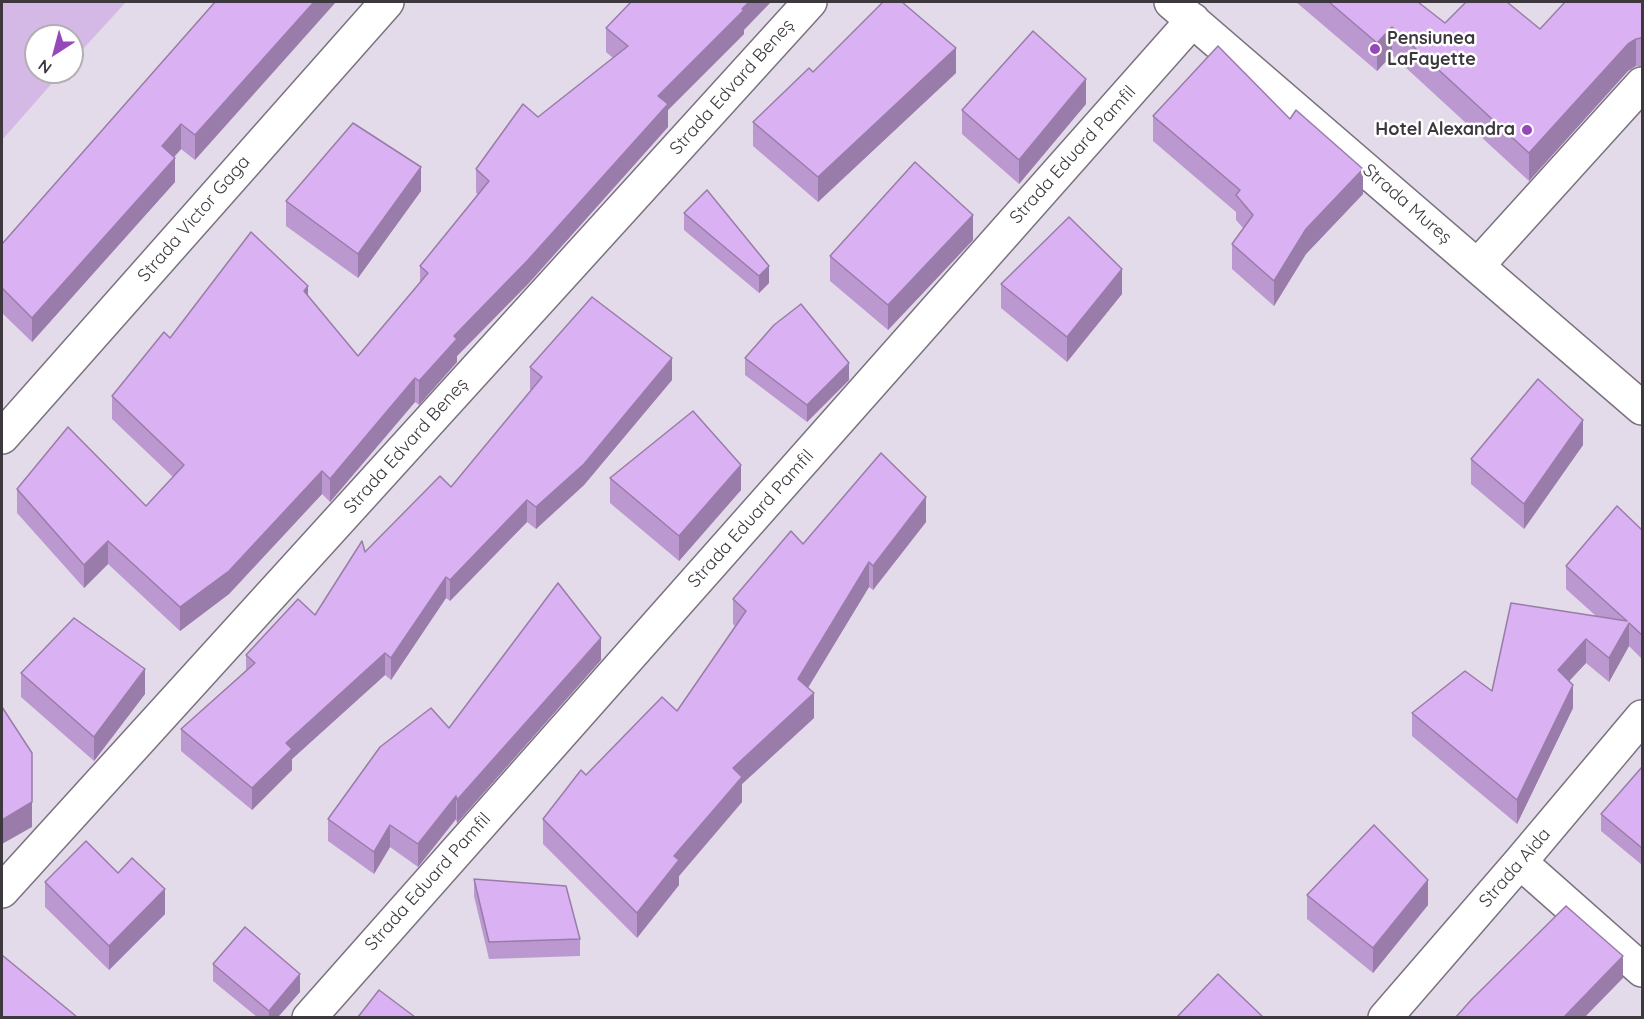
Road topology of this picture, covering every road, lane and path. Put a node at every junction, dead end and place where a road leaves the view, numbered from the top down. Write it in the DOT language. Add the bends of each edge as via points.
graph roads {
  1 [pos="387,2"];
  2 [pos="810,2"];
  3 [pos="1182,11"];
  4 [pos="1642,84"];
  5 [pos="1478,265"];
  6 [pos="1642,408"];
  7 [pos="2,437"];
  8 [pos="1642,717"];
  9 [pos="1520,862"];
  10 [pos="2,891"];
  11 [pos="1642,970"];
  12 [pos="309,1017"];
  13 [pos="1385,1017"];
  1 -- 7 [label="street, Strada Victor Gaga"];
  2 -- 10 [label="street, Strada Edvard Beneș"];
  3 -- 5 [label="street, Strada Mureș"];
  3 -- 12 [label="street, Strada Eduard Pamfil"];
  4 -- 5 [label="street"];
  5 -- 6 [label="street, Strada Mureș"];
  8 -- 9 [label="street, Strada Aida"];
  9 -- 11 [label="street"];
  9 -- 13 [label="street, Strada Aida"];
}
